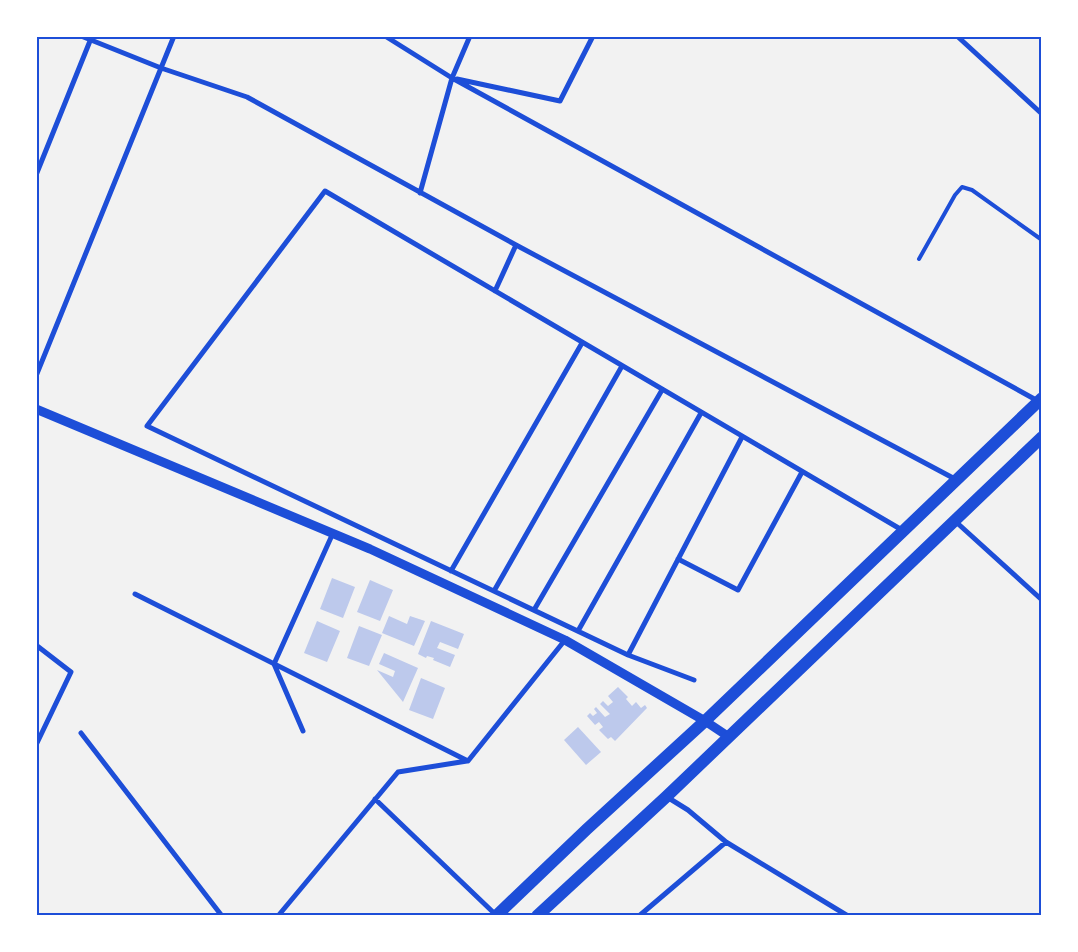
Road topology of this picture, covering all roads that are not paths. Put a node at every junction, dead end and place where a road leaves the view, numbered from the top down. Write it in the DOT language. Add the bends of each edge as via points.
graph roads {
  1 [pos="81,36"];
  2 [pos="174,36"];
  3 [pos="386,36"];
  4 [pos="470,36"];
  5 [pos="593,36"];
  6 [pos="957,36"];
  7 [pos="91,38"];
  8 [pos="162,68"];
  9 [pos="452,78"];
  10 [pos="1042,114"];
  11 [pos="36,175"];
  12 [pos="420,193"];
  13 [pos="1042,240"];
  14 [pos="516,245"];
  15 [pos="920,259"];
  16 [pos="495,291"];
  17 [pos="582,343"];
  18 [pos="622,366"];
  19 [pos="36,376"];
  20 [pos="662,390"];
  21 [pos="1040,399"];
  22 [pos="36,409"];
  23 [pos="700,413"];
  24 [pos="742,437"];
  25 [pos="1042,437"];
  26 [pos="802,472"];
  27 [pos="955,479"];
  28 [pos="954,520"];
  29 [pos="902,530"];
  30 [pos="333,534"];
  31 [pos="678,559"];
  32 [pos="451,571"];
  33 [pos="494,591"];
  34 [pos="135,594"];
  35 [pos="1042,600"];
  36 [pos="534,610"];
  37 [pos="578,631"];
  38 [pos="565,640"];
  39 [pos="36,645"];
  40 [pos="628,655"];
  41 [pos="274,664"];
  42 [pos="694,680"];
  43 [pos="705,721"];
  44 [pos="303,731"];
  45 [pos="81,733"];
  46 [pos="729,737"];
  47 [pos="36,745"];
  48 [pos="468,761"];
  49 [pos="666,796"];
  50 [pos="375,798"];
  51 [pos="726,842"];
  52 [pos="222,916"];
  53 [pos="278,916"];
  54 [pos="496,916"];
  55 [pos="537,916"];
  56 [pos="639,916"];
  57 [pos="848,916"];
  1 -- 7 [label="street"];
  2 -- 8 [label="street"];
  3 -- 9 [label="street"];
  4 -- 9 [label="street"];
  5 -- 9 [label="street" via="560,101"];
  6 -- 10 [label="street"];
  7 -- 8 [label="street"];
  7 -- 11 [label="street"];
  8 -- 12 [label="street" via="247,96"];
  8 -- 19 [label="street"];
  9 -- 12 [label="street"];
  9 -- 21 [label="street"];
  12 -- 14 [label="street"];
  13 -- 15 [label="lane" via="972,190 962,187"];
  14 -- 16 [label="street"];
  14 -- 27 [label="street"];
  16 -- 17 [label="street"];
  16 -- 32 [label="street" via="326,192 147,426"];
  17 -- 18 [label="street"];
  17 -- 32 [label="street"];
  18 -- 20 [label="street"];
  18 -- 33 [label="street"];
  20 -- 23 [label="street"];
  20 -- 36 [label="street"];
  21 -- 27 [label="main road"];
  22 -- 30 [label="street"];
  23 -- 24 [label="street"];
  23 -- 37 [label="street"];
  24 -- 26 [label="street"];
  24 -- 31 [label="street"];
  25 -- 28 [label="main road"];
  26 -- 29 [label="street"];
  26 -- 31 [label="street" via="738,590"];
  27 -- 29 [label="main road"];
  28 -- 35 [label="street"];
  28 -- 46 [label="main road"];
  29 -- 43 [label="main road"];
  30 -- 38 [label="street"];
  30 -- 41 [label="street"];
  31 -- 40 [label="street"];
  32 -- 33 [label="street"];
  33 -- 36 [label="street"];
  34 -- 41 [label="street"];
  36 -- 37 [label="street"];
  37 -- 40 [label="street"];
  38 -- 43 [label="street"];
  38 -- 48 [label="street"];
  39 -- 47 [label="street" via="71,672"];
  40 -- 42 [label="street"];
  41 -- 44 [label="street"];
  41 -- 48 [label="street"];
  43 -- 46 [label="street"];
  43 -- 54 [label="main road"];
  45 -- 52 [label="street"];
  46 -- 49 [label="main road"];
  48 -- 50 [label="street" via="398,772"];
  49 -- 51 [label="street"];
  49 -- 55 [label="main road"];
  50 -- 53 [label="street"];
  50 -- 54 [label="street"];
  51 -- 56 [label="street"];
  51 -- 57 [label="street"];
}
